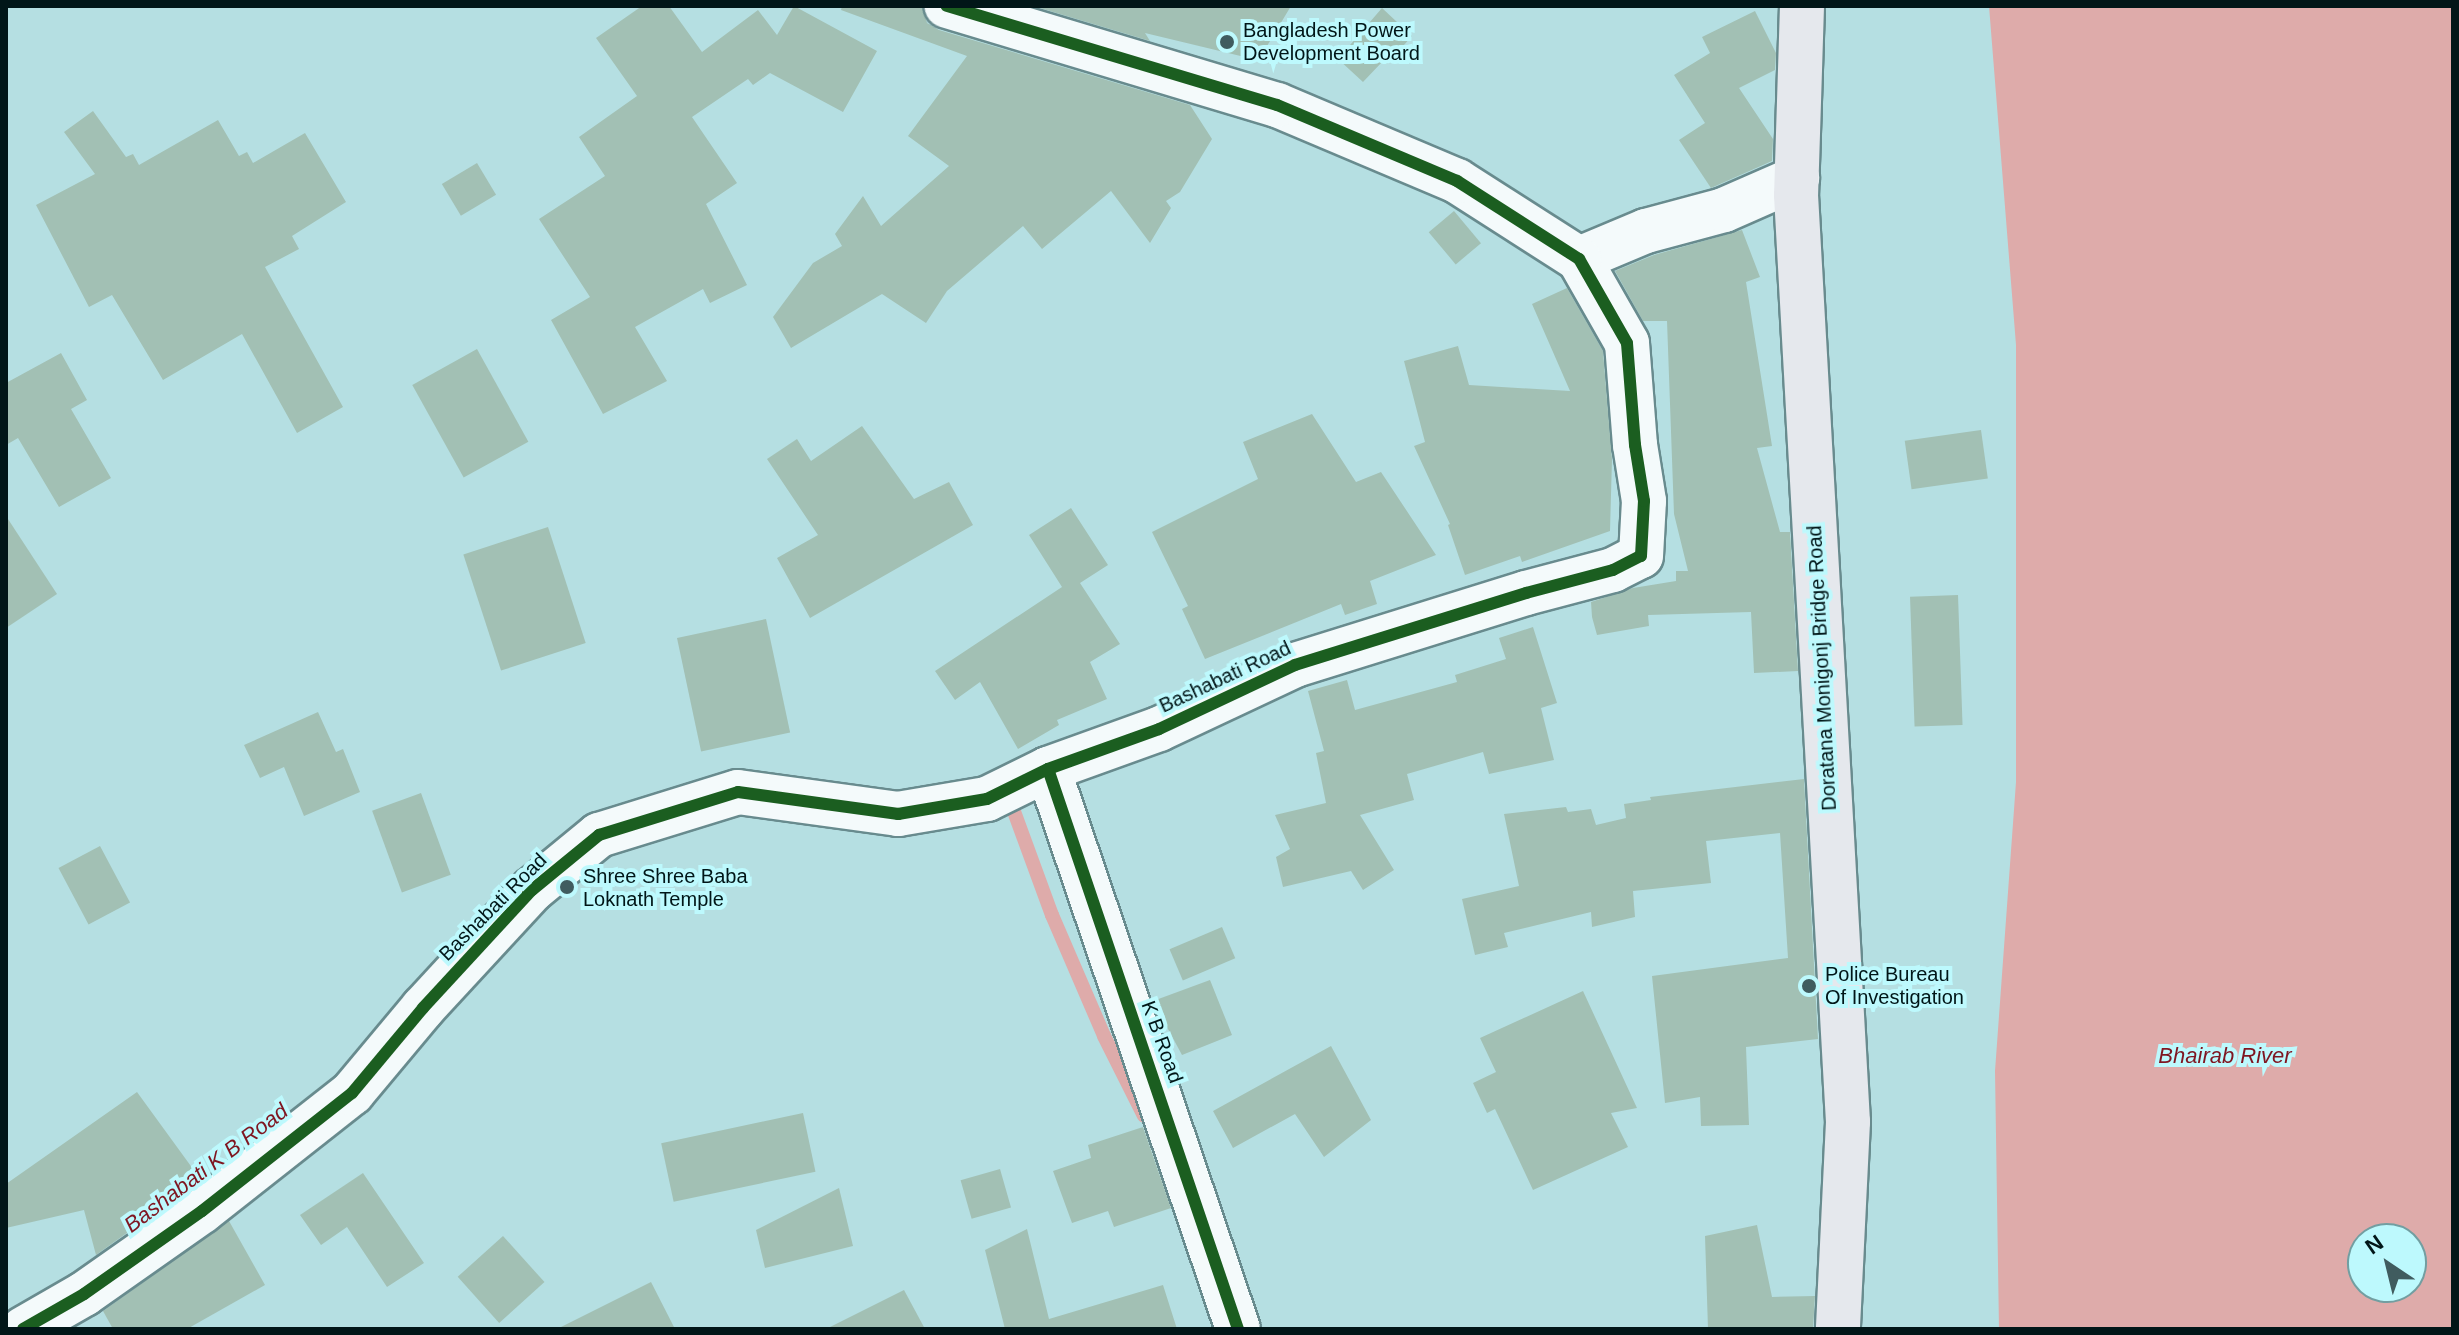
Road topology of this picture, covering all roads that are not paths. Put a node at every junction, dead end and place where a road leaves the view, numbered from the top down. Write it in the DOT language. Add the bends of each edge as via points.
graph roads {
  1 [pos="946,6"];
  2 [pos="1802,6"];
  3 [pos="1797,178"];
  4 [pos="1579,259"];
  5 [pos="1048,769"];
  6 [pos="23,1329"];
  7 [pos="1238,1329"];
  8 [pos="1838,1329"];
  1 -- 4 [label="street, Bashabati Road" via="1277,105 1457,181"];
  2 -- 3 [label="main road, Doratana Monigonj Bridge Road"];
  3 -- 4 [label="street" via="1724,210 1646,231"];
  3 -- 8 [label="main road, Doratana Monigonj Bridge Road" via="1848,1122"];
  4 -- 5 [label="street, Bashabati Road" via="1627,343 1644,501 1641,556 1613,570 1295,665 1159,729"];
  5 -- 6 [label="street, Bashabati Road" via="987,799 898,814 738,792 599,835 532,890 352,1093 202,1211 84,1294"];
  5 -- 7 [label="street, K B Road"];
}
